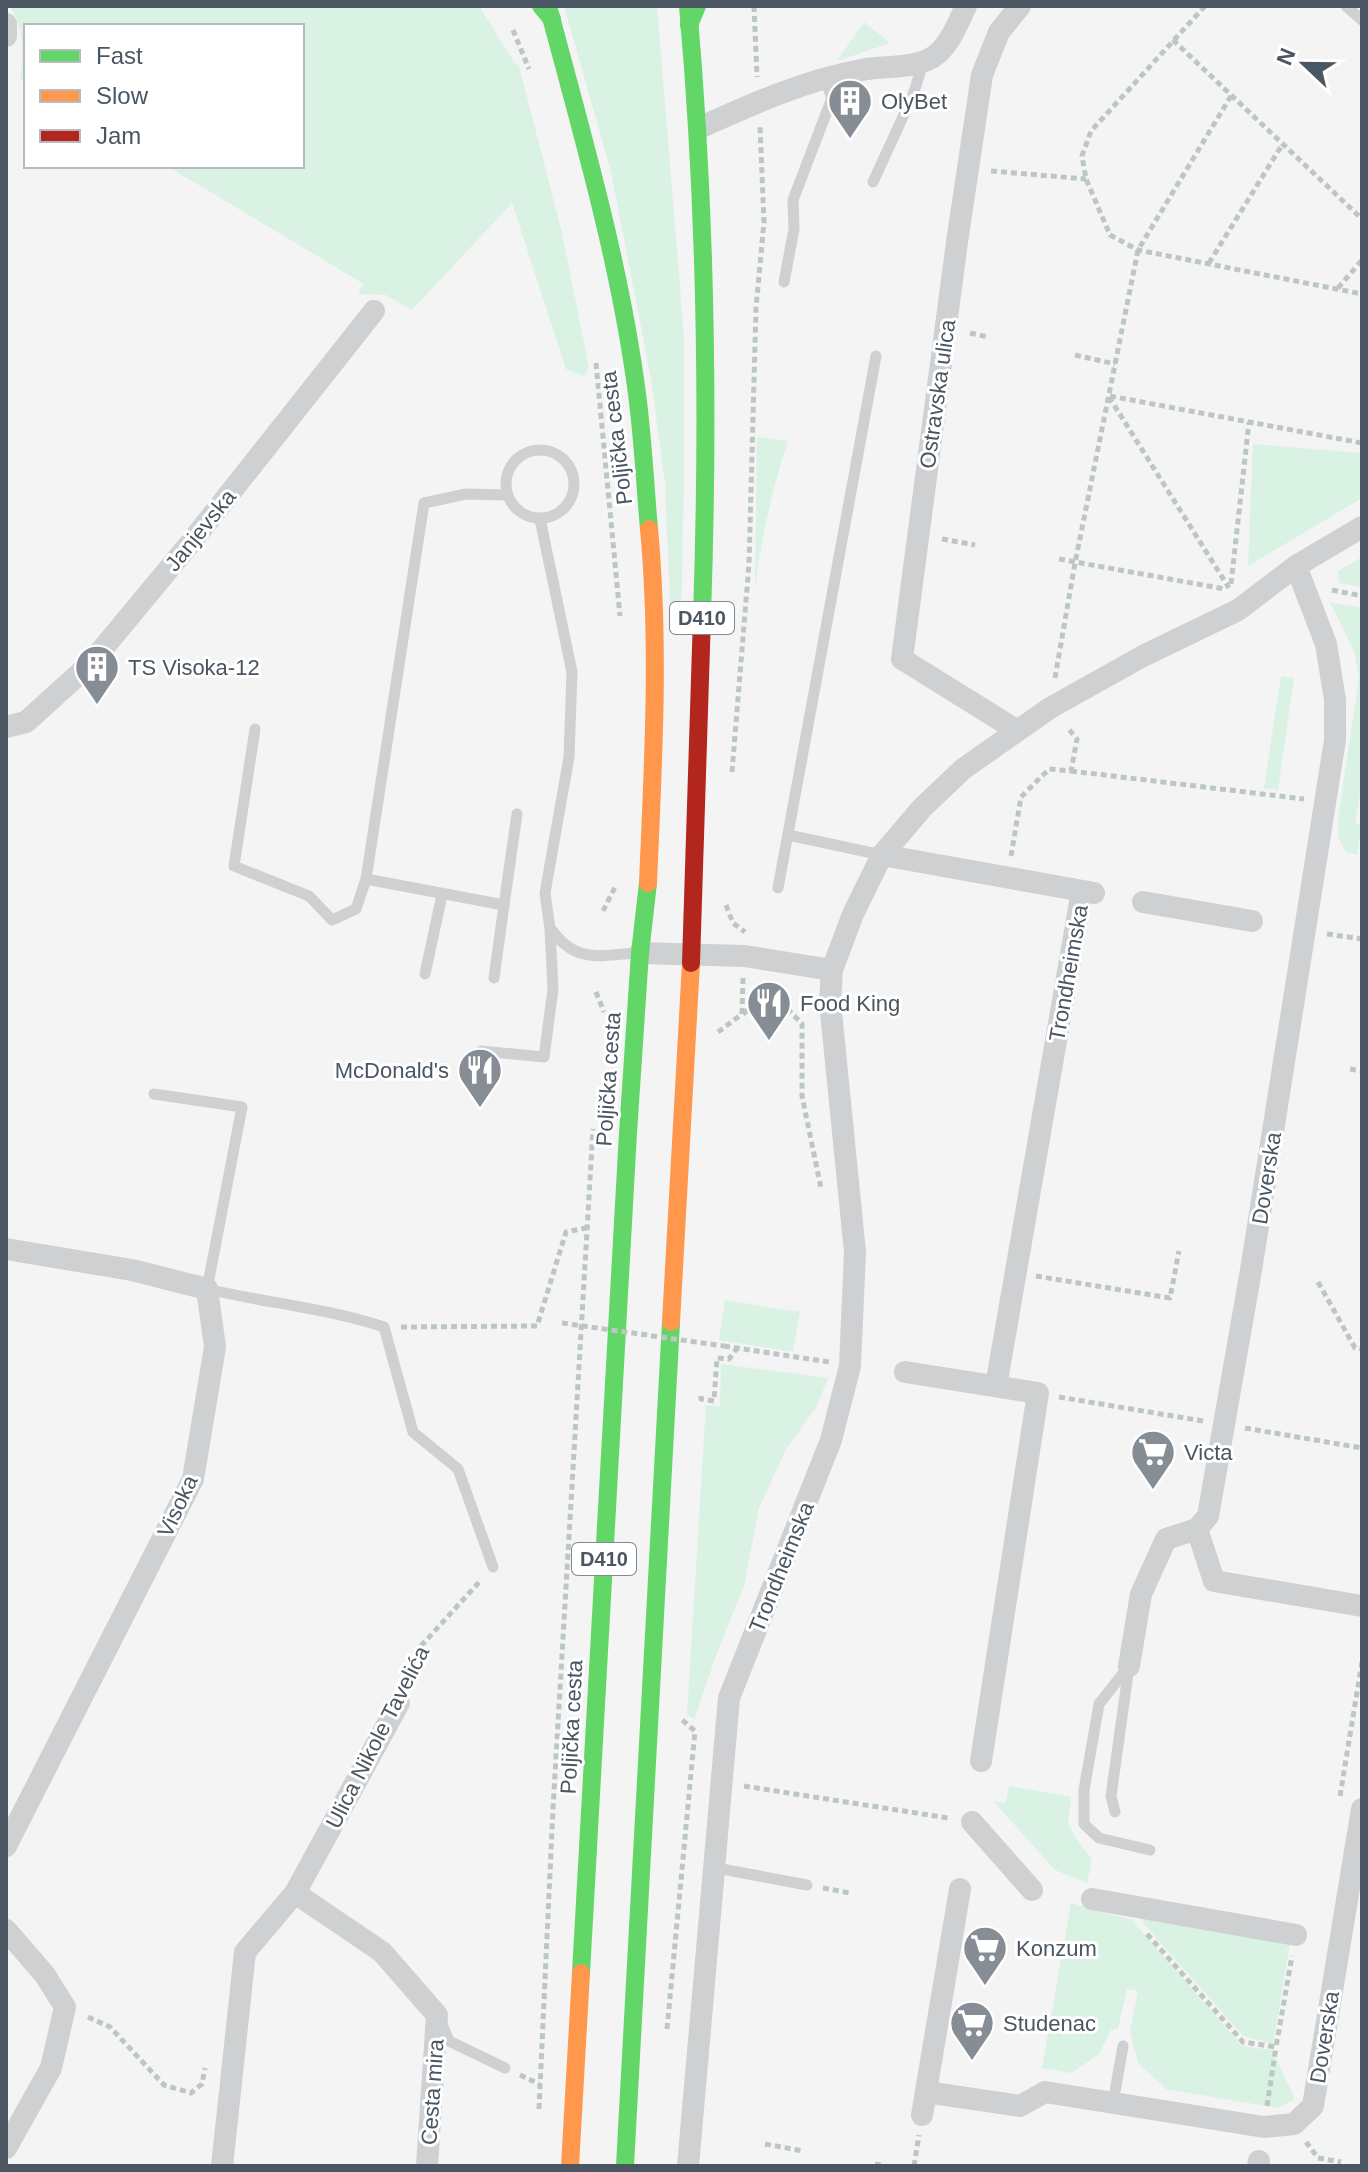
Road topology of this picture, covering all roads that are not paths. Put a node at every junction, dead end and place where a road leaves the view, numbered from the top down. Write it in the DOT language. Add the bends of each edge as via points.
graph roads {
  1 [pos="688,6"];
  2 [pos="697,6"];
  3 [pos="966,6"];
  4 [pos="1020,6"];
  5 [pos="1346,6"];
  6 [pos="547,10"];
  7 [pos="1362,20"];
  8 [pos="6,24"];
  9 [pos="689,25"];
  10 [pos="6,36"];
  11 [pos="923,62"];
  12 [pos="825,80"];
  13 [pos="699,128"];
  14 [pos="873,182"];
  15 [pos="784,282"];
  16 [pos="374,311"];
  17 [pos="876,356"];
  18 [pos="507,495"];
  19 [pos="540,519"];
  20 [pos="1362,527"];
  21 [pos="1296,566"];
  22 [pos="6,727"];
  23 [pos="255,729"];
  24 [pos="1016,730"];
  25 [pos="517,814"];
  26 [pos="788,835"];
  27 [pos="882,855"];
  28 [pos="366,879"];
  29 [pos="778,888"];
  30 [pos="442,895"];
  31 [pos="1143,902"];
  32 [pos="504,905"];
  33 [pos="1252,921"];
  34 [pos="550,929"];
  35 [pos="640,953"];
  36 [pos="691,954"];
  37 [pos="832,970"];
  38 [pos="425,974"];
  39 [pos="494,978"];
  40 [pos="481,1051"];
  41 [pos="154,1094"];
  42 [pos="6,1249"];
  43 [pos="207,1289"];
  44 [pos="905,1372"];
  45 [pos="996,1386"];
  46 [pos="1197,1529"];
  47 [pos="493,1567"];
  48 [pos="1362,1606"];
  49 [pos="1129,1666"];
  50 [pos="399,1703"];
  51 [pos="981,1761"];
  52 [pos="1362,1809"];
  53 [pos="1115,1812"];
  54 [pos="972,1822"];
  55 [pos="6,1846"];
  56 [pos="1150,1850"];
  57 [pos="716,1868"];
  58 [pos="807,1885"];
  59 [pos="960,1889"];
  60 [pos="1032,1890"];
  61 [pos="295,1893"];
  62 [pos="1092,1899"];
  63 [pos="6,1930"];
  64 [pos="1296,1935"];
  65 [pos="437,2015"];
  66 [pos="1123,2046"];
  67 [pos="505,2068"];
  68 [pos="926,2092"];
  69 [pos="1113,2103"];
  70 [pos="922,2115"];
  71 [pos="6,2148"];
  72 [pos="222,2166"];
  73 [pos="427,2166"];
  74 [pos="570,2166"];
  75 [pos="625,2166"];
  76 [pos="688,2166"];
  1 -- 9 [label="main road, D410"];
  2 -- 9 [label="main road"];
  3 -- 11 [label="street" via="937,54"];
  4 -- 24 [label="street, Ostravska ulica" via="999,32 982,75 902,659"];
  5 -- 7 [label="lane"];
  6 -- 35 [label="main road, Poljička cesta / D410" via="621,305 648,496 655,698 648,888"];
  8 -- 10 [label="street"];
  9 -- 13 [label="main road, D410"];
  11 -- 12 [label="street" via="862,69"];
  11 -- 14 [label="lane"];
  12 -- 13 [label="street"];
  12 -- 15 [label="lane" via="832,98 793,200 794,229"];
  13 -- 36 [label="main road, D410" via="707,419"];
  16 -- 22 [label="street, Janjevska" via="90,664 26,722"];
  17 -- 26 [label="lane"];
  18 -- 19 [label="lane" via="520,513"];
  18 -- 19 [label="lane" via="509,471 524,453 548,450 559,455 574,473 573,496 560,512"];
  18 -- 28 [label="lane" via="466,494 424,503"];
  19 -- 34 [label="lane" via="572,672 569,757 545,893"];
  20 -- 21 [label="street"];
  21 -- 24 [label="street" via="1238,610 1143,656"];
  21 -- 46 [label="street, Doverska" via="1326,644 1335,740 1225,1425 1208,1516"];
  23 -- 28 [label="lane" via="234,866 309,896 332,920 356,909"];
  24 -- 27 [label="street" via="963,769"];
  25 -- 32 [label="lane"];
  26 -- 27 [label="lane"];
  26 -- 29 [label="lane"];
  27 -- 37 [label="street"];
  27 -- 45 [label="street, Trondheimska" via="1089,892"];
  28 -- 30 [label="lane"];
  30 -- 32 [label="lane"];
  30 -- 38 [label="lane"];
  31 -- 33 [label="street"];
  32 -- 39 [label="lane"];
  34 -- 35 [label="lane" via="572,952"];
  34 -- 40 [label="lane" via="553,989 544,1057"];
  35 -- 36 [label="street"];
  35 -- 74 [label="main road, Poljička cesta / D410"];
  36 -- 37 [label="street"];
  36 -- 75 [label="main road, D410"];
  37 -- 57 [label="street, Trondheimska" via="830,1002 855,1252 841,1364 831,1440 729,1698"];
  41 -- 43 [label="lane" via="242,1107"];
  42 -- 43 [label="street"];
  43 -- 47 [label="lane" via="326,1310 384,1327 413,1432 458,1469"];
  43 -- 55 [label="street, Visoka" via="215,1347 193,1479"];
  44 -- 45 [label="street"];
  45 -- 51 [label="street" via="1038,1393"];
  46 -- 48 [label="street" via="1214,1581"];
  46 -- 49 [label="street" via="1166,1539 1141,1594"];
  49 -- 53 [label="lane" via="1111,1796"];
  49 -- 56 [label="lane" via="1099,1704 1084,1790 1084,1824 1099,1838"];
  50 -- 61 [label="street, Ulica Nikole Tavelića"];
  52 -- 69 [label="street, Doverska" via="1313,2106 1294,2124 1264,2127"];
  54 -- 60 [label="street"];
  57 -- 58 [label="lane"];
  57 -- 76 [label="street, Trondheimska"];
  59 -- 68 [label="street"];
  61 -- 65 [label="street, Cesta mira" via="382,1952"];
  61 -- 72 [label="street, Ulica Nikole Tavelića" via="245,1952"];
  62 -- 64 [label="street"];
  63 -- 71 [label="street" via="65,2007 51,2068"];
  65 -- 67 [label="lane" via="449,2041"];
  65 -- 73 [label="street, Cesta mira"];
  66 -- 69 [label="lane"];
  68 -- 69 [label="street" via="1020,2106 1045,2092"];
  68 -- 70 [label="street"];
}
